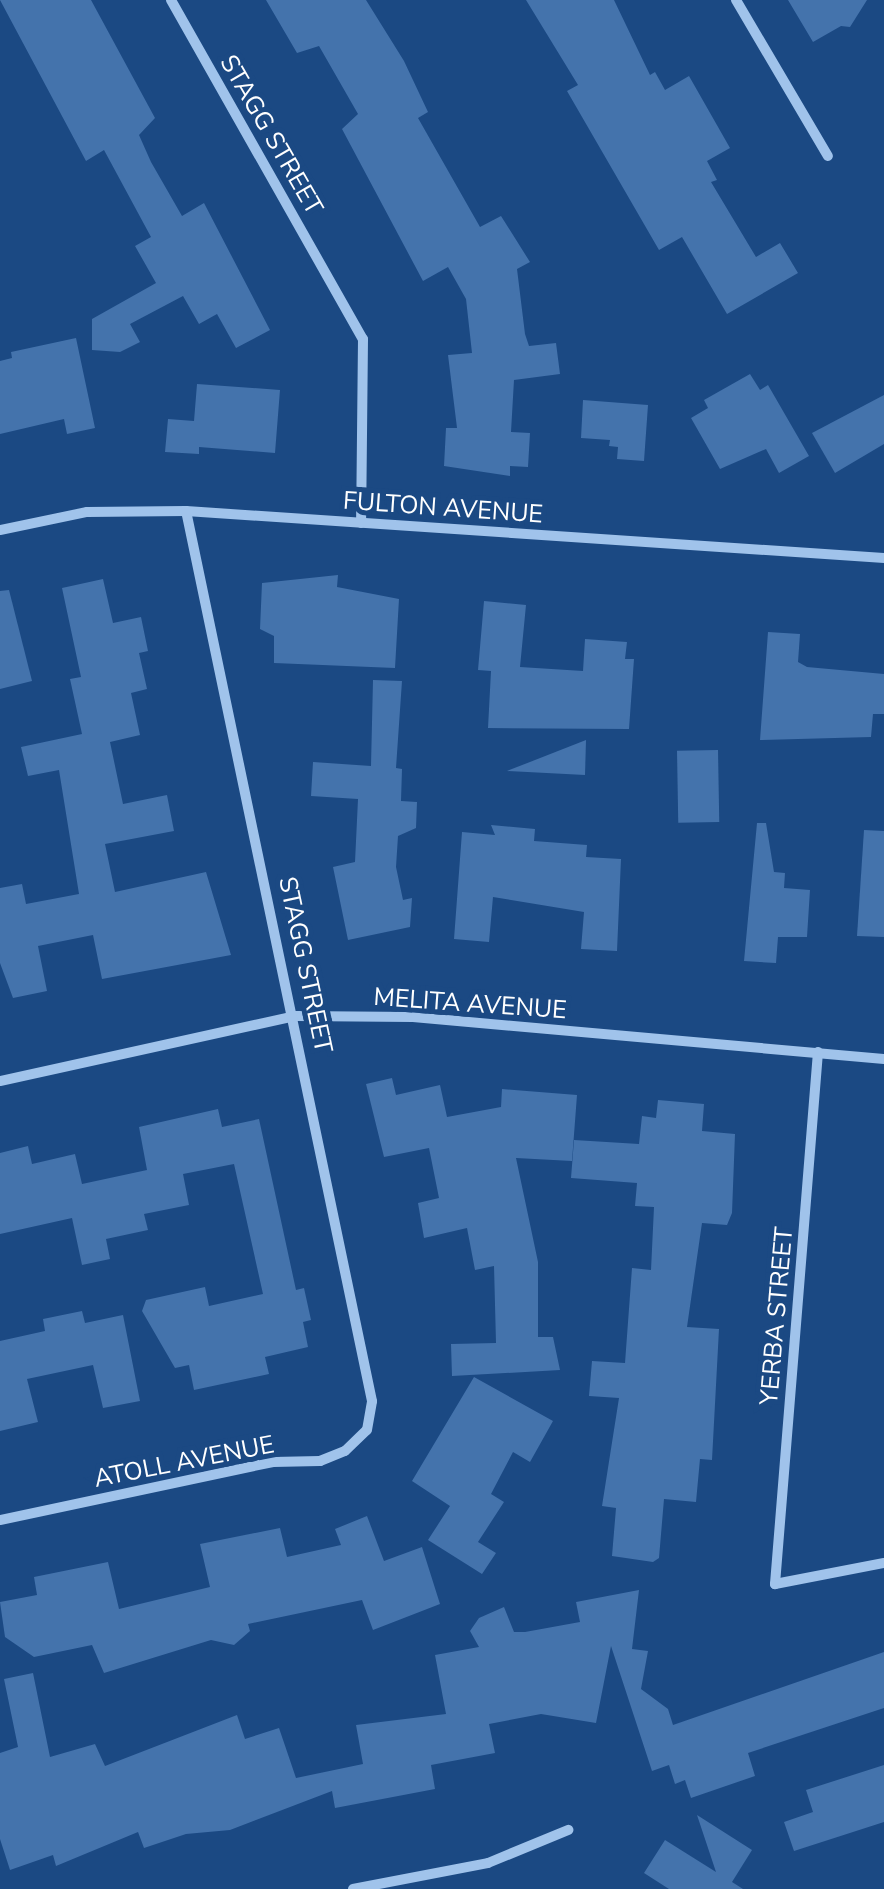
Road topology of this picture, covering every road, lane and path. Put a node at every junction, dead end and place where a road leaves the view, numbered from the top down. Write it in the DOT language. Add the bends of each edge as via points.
graph roads {
  1 [pos="171,0"];
  2 [pos="736,0"];
  3 [pos="828,156"];
  4 [pos="186,511"];
  5 [pos="361,523"];
  6 [pos="0,530"];
  7 [pos="884,558"];
  8 [pos="296,1016"];
  9 [pos="818,1052"];
  10 [pos="884,1059"];
  11 [pos="0,1081"];
  12 [pos="367,1430"];
  13 [pos="0,1520"];
  14 [pos="884,1563"];
  15 [pos="568,1830"];
  16 [pos="353,1889"];
  1 -- 5 [label="street, STAGG STREET" via="364,338"];
  2 -- 3 [label="street"];
  4 -- 5 [label="street, FULTON AVENUE"];
  4 -- 6 [label="street, FULTON AVENUE" via="87,512"];
  4 -- 8 [label="street, STAGG STREET"];
  5 -- 7 [label="street, FULTON AVENUE"];
  8 -- 9 [label="street, MELITA AVENUE" via="413,1017"];
  8 -- 11 [label="street, MELITA AVENUE"];
  8 -- 12 [label="street, STAGG STREET" via="372,1401"];
  9 -- 10 [label="street, MELITA AVENUE"];
  9 -- 14 [label="street, YERBA STREET" via="775,1584"];
  12 -- 13 [label="street, ATOLL AVENUE" via="345,1451 320,1461 273,1462"];
  15 -- 16 [label="street" via="488,1863"];
}
